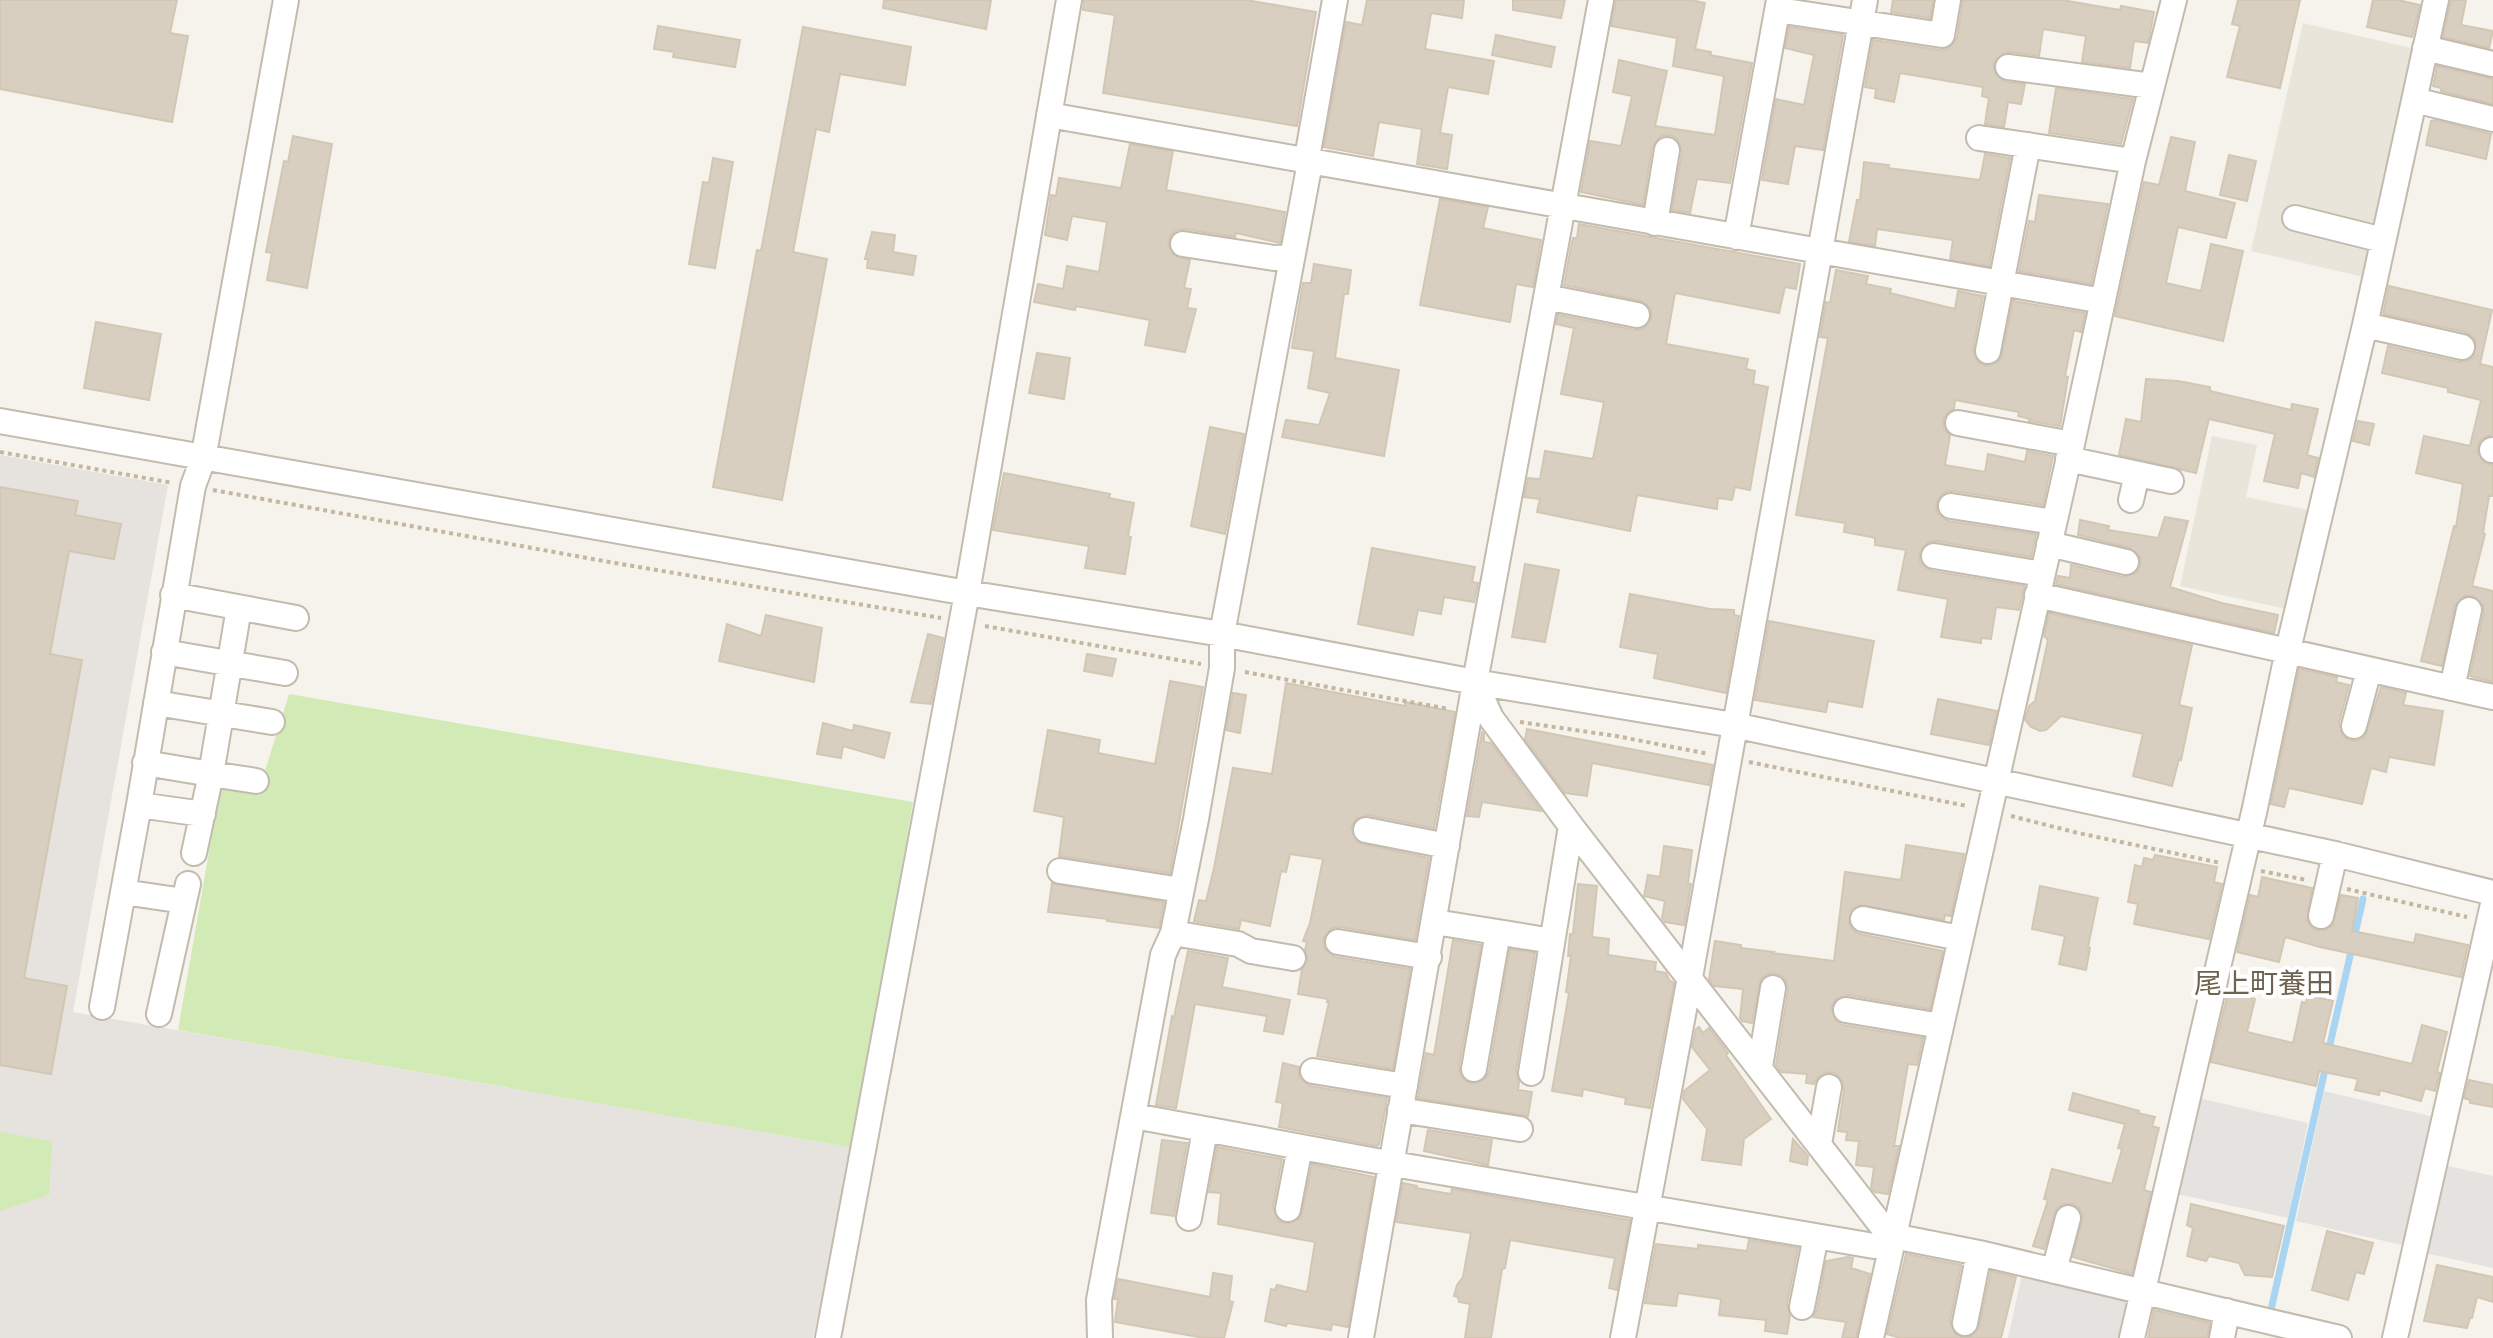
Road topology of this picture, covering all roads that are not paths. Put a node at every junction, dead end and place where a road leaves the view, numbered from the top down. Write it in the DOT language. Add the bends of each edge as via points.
graph roads {
  1 [pos="286,0"];
  2 [pos="1069,0"];
  3 [pos="1335,0"];
  4 [pos="1601,0"];
  5 [pos="1948,0"];
  6 [pos="2173,0"];
  7 [pos="2436,0"];
  8 [pos="1778,5"];
  9 [pos="1863,11"];
  10 [pos="2425,48"];
  11 [pos="2493,64"];
  12 [pos="2008,67"];
  13 [pos="2152,86"];
  14 [pos="2414,100"];
  15 [pos="1049,115"];
  16 [pos="2493,119"];
  17 [pos="1979,138"];
  18 [pos="2028,145"];
  19 [pos="1667,150"];
  20 [pos="1307,158"];
  21 [pos="2133,161"];
  22 [pos="1563,206"];
  23 [pos="2295,218"];
  24 [pos="1655,223"];
  25 [pos="1736,237"];
  26 [pos="2383,240"];
  27 [pos="1183,244"];
  28 [pos="1820,253"];
  29 [pos="1292,257"];
  30 [pos="2000,283"];
  31 [pos="1546,297"];
  32 [pos="2103,301"];
  33 [pos="1637,315"];
  34 [pos="2365,325"];
  35 [pos="2462,347"];
  36 [pos="1988,351"];
  37 [pos="0,421"];
  38 [pos="1958,423"];
  39 [pos="2070,451"];
  40 [pos="203,459"];
  41 [pos="2137,474"];
  42 [pos="2171,481"];
  43 [pos="2131,500"];
  44 [pos="1951,506"];
  45 [pos="2051,533"];
  46 [pos="1934,556"];
  47 [pos="2126,562"];
  48 [pos="2040,584"];
  49 [pos="967,593"];
  50 [pos="173,595"];
  51 [pos="239,608"];
  52 [pos="2469,610"];
  53 [pos="296,618"];
  54 [pos="1222,634"];
  55 [pos="2288,650"];
  56 [pos="164,652"];
  57 [pos="230,664"];
  58 [pos="2369,670"];
  59 [pos="285,673"];
  60 [pos="1475,682"];
  61 [pos="2452,688"];
  62 [pos="2493,697"];
  63 [pos="156,703"];
  64 [pos="1480,714"];
  65 [pos="222,715"];
  66 [pos="272,722"];
  67 [pos="1734,725"];
  68 [pos="2354,726"];
  69 [pos="145,763"];
  70 [pos="211,774"];
  71 [pos="256,781"];
  72 [pos="1995,781"];
  73 [pos="139,805"];
  74 [pos="203,814"];
  75 [pos="1571,826"];
  76 [pos="1366,830"];
  77 [pos="2248,836"];
  78 [pos="1447,846"];
  79 [pos="194,853"];
  80 [pos="2335,854"];
  81 [pos="1060,871"];
  82 [pos="1181,890"];
  83 [pos="123,892"];
  84 [pos="2493,893"];
  85 [pos="2491,913"];
  86 [pos="2321,916"];
  87 [pos="1863,919"];
  88 [pos="1435,922"];
  89 [pos="1498,932"];
  90 [pos="1173,933"];
  91 [pos="1960,938"];
  92 [pos="1552,941"];
  93 [pos="1338,942"];
  94 [pos="1429,957"];
  95 [pos="1293,958"];
  96 [pos="1690,977"];
  97 [pos="1773,988"];
  98 [pos="102,1007"];
  99 [pos="1846,1010"];
  100 [pos="159,1014"];
  101 [pos="1941,1026"];
  102 [pos="1760,1067"];
  103 [pos="1474,1069"];
  104 [pos="1313,1071"];
  105 [pos="1531,1073"];
  106 [pos="1829,1087"];
  107 [pos="1402,1098"];
  108 [pos="1134,1116"];
  109 [pos="1520,1129"];
  110 [pos="1205,1130"];
  111 [pos="1819,1144"];
  112 [pos="1300,1147"];
  113 [pos="1393,1164"];
  114 [pos="1647,1206"];
  115 [pos="1288,1209"];
  116 [pos="1189,1218"];
  117 [pos="2068,1218"];
  118 [pos="1816,1236"];
  119 [pos="1893,1236"];
  120 [pos="1979,1253"];
  121 [pos="2054,1271"];
  122 [pos="2142,1291"];
  123 [pos="1802,1307"];
  124 [pos="2227,1311"];
  125 [pos="1965,1323"];
  126 [pos="828,1338"];
  127 [pos="1100,1338"];
  128 [pos="1361,1338"];
  129 [pos="1623,1338"];
  130 [pos="1871,1338"];
  131 [pos="2132,1338"];
  132 [pos="2222,1338"];
  133 [pos="2339,1338"];
  134 [pos="2395,1338"];
  1 -- 40 [label="street"];
  2 -- 15 [label="street"];
  3 -- 20 [label="street"];
  4 -- 22 [label="street"];
  5 -- 9 [label="street" via="1942,35"];
  6 -- 13 [label="street"];
  7 -- 10 [label="street"];
  8 -- 9 [label="street"];
  8 -- 25 [label="street"];
  9 -- 28 [label="street"];
  10 -- 11 [label="street"];
  10 -- 14 [label="street"];
  12 -- 13 [label="street"];
  13 -- 21 [label="street"];
  14 -- 16 [label="street"];
  14 -- 26 [label="street"];
  15 -- 20 [label="street"];
  15 -- 49 [label="street"];
  17 -- 18 [label="street"];
  18 -- 21 [label="street"];
  18 -- 30 [label="street"];
  19 -- 24 [label="street"];
  20 -- 22 [label="street"];
  20 -- 29 [label="street"];
  21 -- 32 [label="street"];
  22 -- 24 [label="street"];
  22 -- 31 [label="street"];
  23 -- 26 [label="street"];
  24 -- 25 [label="street"];
  25 -- 28 [label="street"];
  26 -- 34 [label="street"];
  27 -- 29 [label="street"];
  28 -- 30 [label="street"];
  28 -- 67 [label="street"];
  29 -- 54 [label="street"];
  30 -- 32 [label="street"];
  30 -- 36 [label="street"];
  31 -- 33 [label="street"];
  31 -- 60 [label="street"];
  32 -- 39 [label="street"];
  34 -- 35 [label="street"];
  34 -- 55 [label="street"];
  37 -- 40 [label="street"];
  38 -- 39 [label="street"];
  39 -- 41 [label="street"];
  39 -- 45 [label="street"];
  40 -- 49 [label="street"];
  40 -- 50 [label="street"];
  41 -- 42 [label="street"];
  41 -- 43 [label="street"];
  44 -- 45 [label="street"];
  45 -- 47 [label="street"];
  45 -- 48 [label="street"];
  46 -- 48 [label="street"];
  48 -- 55 [label="street"];
  48 -- 72 [label="street"];
  49 -- 54 [label="street"];
  49 -- 126 [label="street"];
  50 -- 51 [label="street"];
  50 -- 56 [label="street"];
  51 -- 53 [label="street"];
  51 -- 57 [label="street"];
  52 -- 61 [label="street"];
  54 -- 60 [label="street"];
  54 -- 82 [label="street" via="1222,668"];
  55 -- 58 [label="street"];
  55 -- 77 [label="street"];
  56 -- 57 [label="street"];
  56 -- 63 [label="street"];
  57 -- 59 [label="street"];
  57 -- 65 [label="street"];
  58 -- 61 [label="street"];
  58 -- 68 [label="street"];
  60 -- 64 [label="street"];
  60 -- 67 [label="street"];
  61 -- 62 [label="street"];
  63 -- 65 [label="street"];
  63 -- 69 [label="street"];
  64 -- 75 [label="street"];
  64 -- 78 [label="street"];
  65 -- 66 [label="street"];
  65 -- 70 [label="street"];
  67 -- 72 [label="street"];
  67 -- 96 [label="street"];
  69 -- 70 [label="street"];
  69 -- 73 [label="street"];
  70 -- 71 [label="street"];
  70 -- 74 [label="street"];
  72 -- 77 [label="street"];
  72 -- 91 [label="street"];
  73 -- 74 [label="street"];
  73 -- 83 [label="street"];
  74 -- 79 [label="street"];
  75 -- 92 [label="street"];
  75 -- 96 [label="street"];
  76 -- 78 [label="street"];
  77 -- 80 [label="street"];
  77 -- 122 [label="street"];
  78 -- 88 [label="street"];
  80 -- 84 [label="street"];
  80 -- 86 [label="street"];
  81 -- 82 [label="street"];
  82 -- 90 [label="street"];
  83 -- 98 [label="street"];
  83 -- 100 [label="street" via="186,893"];
  85 -- 134 [label="street"];
  87 -- 91 [label="street"];
  88 -- 89 [label="street"];
  88 -- 94 [label="street"];
  89 -- 92 [label="street"];
  89 -- 103 [label="street"];
  90 -- 95 [label="street"];
  90 -- 108 [label="street" via="1163,955"];
  91 -- 101 [label="street"];
  92 -- 105 [label="street"];
  93 -- 94 [label="street"];
  94 -- 107 [label="street"];
  96 -- 102 [label="street"];
  96 -- 114 [label="street"];
  97 -- 102 [label="street"];
  99 -- 101 [label="street"];
  101 -- 119 [label="street"];
  102 -- 111 [label="street"];
  104 -- 107 [label="street"];
  106 -- 111 [label="street"];
  107 -- 109 [label="street"];
  107 -- 113 [label="street"];
  108 -- 110 [label="street"];
  108 -- 127 [label="street" via="1099,1300"];
  110 -- 112 [label="street"];
  110 -- 116 [label="street"];
  111 -- 119 [label="street"];
  112 -- 113 [label="street"];
  112 -- 115 [label="street"];
  113 -- 114 [label="street"];
  113 -- 128 [label="street"];
  114 -- 118 [label="street"];
  114 -- 129 [label="street"];
  117 -- 121 [label="street"];
  118 -- 119 [label="street" via="1874,1246"];
  118 -- 123 [label="street"];
  119 -- 120 [label="street"];
  119 -- 130 [label="street"];
  120 -- 121 [label="street"];
  120 -- 125 [label="street"];
  121 -- 122 [label="street"];
  122 -- 124 [label="street"];
  122 -- 131 [label="street"];
  124 -- 132 [label="street"];
  124 -- 133 [label="street"];
}
